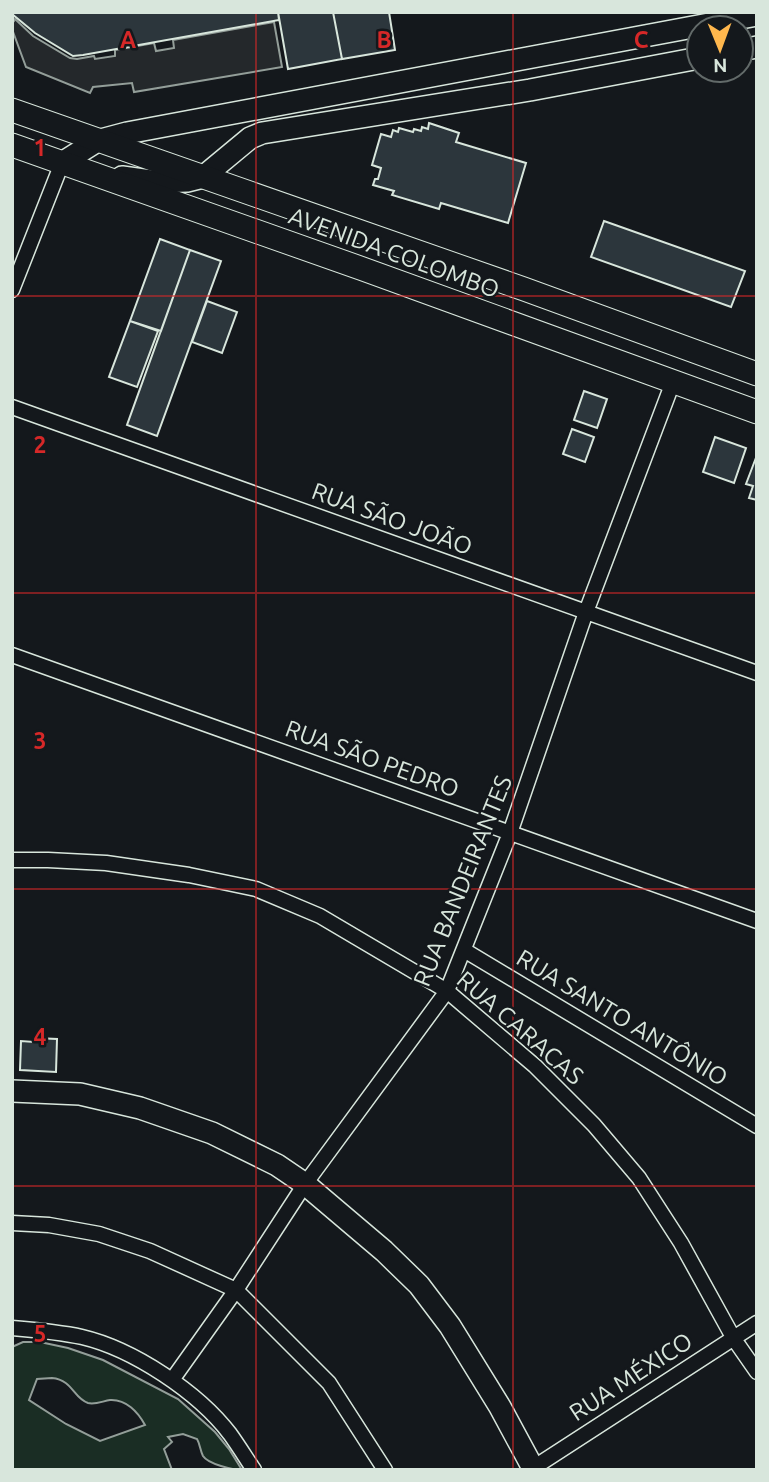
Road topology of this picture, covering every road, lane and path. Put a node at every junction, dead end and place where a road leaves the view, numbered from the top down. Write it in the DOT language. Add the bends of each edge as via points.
graph roads {
  1 [pos="757,15"];
  2 [pos="548,54"];
  3 [pos="685,61"];
  4 [pos="554,85"];
  5 [pos="12,110"];
  6 [pos="97,141"];
  7 [pos="12,145"];
  8 [pos="62,163"];
  9 [pos="203,177"];
  10 [pos="424,255"];
  11 [pos="363,269"];
  12 [pos="12,290"];
  13 [pos="757,374"];
  14 [pos="673,382"];
  15 [pos="12,407"];
  16 [pos="757,412"];
  17 [pos="586,612"];
  18 [pos="12,655"];
  19 [pos="757,673"];
  20 [pos="510,833"];
  21 [pos="12,860"];
  22 [pos="757,921"];
  23 [pos="464,950"];
  24 [pos="447,991"];
  25 [pos="12,1091"];
  26 [pos="757,1126"];
  27 [pos="305,1184"];
  28 [pos="12,1223"];
  29 [pos="236,1290"];
  30 [pos="757,1323"];
  31 [pos="12,1328"];
  32 [pos="734,1339"];
  33 [pos="757,1372"];
  34 [pos="172,1380"];
  35 [pos="532,1469"];
  36 [pos="254,1470"];
  37 [pos="386,1470"];
  1 -- 2 [label="main road"];
  2 -- 4 [label="main road"];
  2 -- 6 [label="main road"];
  3 -- 4 [label="main road"];
  4 -- 9 [label="main road" via="262,133"];
  5 -- 6 [label="main road, AVENIDA COLOMBO"];
  6 -- 8 [label="main road"];
  6 -- 9 [label="main road, AVENIDA COLOMBO"];
  7 -- 8 [label="main road, AVENIDA COLOMBO"];
  8 -- 9 [label="main road" via="135,180"];
  8 -- 11 [label="main road, AVENIDA COLOMBO"];
  8 -- 12 [label="street"];
  9 -- 10 [label="main road, AVENIDA COLOMBO"];
  10 -- 11 [label="main road" via="387,259"];
  10 -- 13 [label="main road, AVENIDA COLOMBO"];
  11 -- 14 [label="main road, AVENIDA COLOMBO"];
  14 -- 16 [label="main road, AVENIDA COLOMBO"];
  14 -- 17 [label="street, RUA BANDEIRANTES"];
  15 -- 17 [label="street, RUA SÃO JOÃO"];
  17 -- 19 [label="street, RUA SÃO JOÃO"];
  17 -- 20 [label="street, RUA BANDEIRANTES"];
  18 -- 20 [label="street, RUA SÃO PEDRO"];
  20 -- 22 [label="street, RUA SÃO PEDRO"];
  20 -- 23 [label="street, RUA BANDEIRANTES"];
  21 -- 24 [label="street, RUA CARACAS" via="106,863 256,889 320,916"];
  23 -- 24 [label="street, RUA BANDEIRANTES"];
  23 -- 26 [label="street, RUA SANTO ANTÔNIO"];
  24 -- 27 [label="street, RUA BANDEIRANTES"];
  24 -- 32 [label="street, RUA CARACAS" via="535,1066 639,1178"];
  25 -- 27 [label="main road" via="80,1094 140,1108 212,1133"];
  27 -- 29 [label="street, RUA BANDEIRANTES"];
  27 -- 35 [label="main road" via="419,1285 500,1407"];
  28 -- 29 [label="street" via="99,1234 150,1251"];
  29 -- 34 [label="street, RUA BANDEIRANTES"];
  29 -- 37 [label="street" via="329,1383"];
  30 -- 32 [label="street, RUA MÉXICO"];
  31 -- 34 [label="street" via="117,1348"];
  32 -- 33 [label="street, RUA CARACAS"];
  32 -- 35 [label="street, RUA MÉXICO"];
  34 -- 36 [label="street" via="229,1432"];
}
